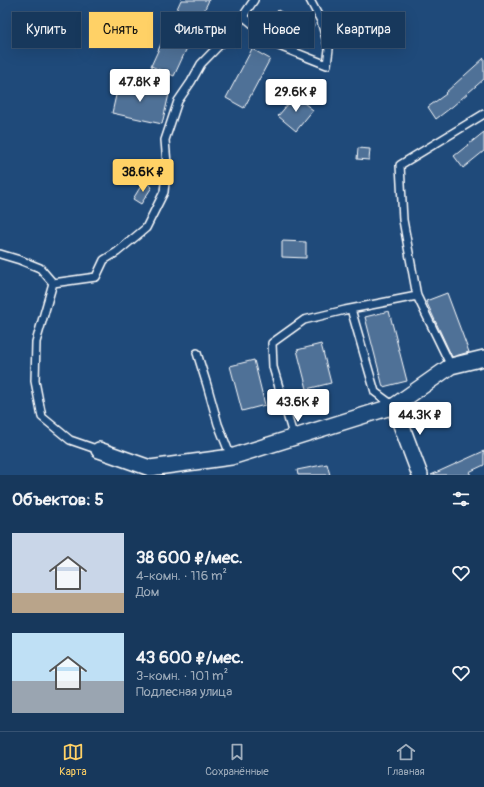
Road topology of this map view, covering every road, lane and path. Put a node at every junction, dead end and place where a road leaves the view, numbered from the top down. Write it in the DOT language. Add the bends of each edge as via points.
graph roads {
  1 [pos="254,0"];
  2 [pos="310,0"];
  3 [pos="243,16"];
  4 [pos="484,114"];
  5 [pos="0,254"];
  6 [pos="53,283"];
  7 [pos="417,296"];
  8 [pos="351,309"];
  9 [pos="197,353"];
  10 [pos="484,358"];
  11 [pos="451,366"];
  12 [pos="394,406"];
  13 [pos="294,438"];
  14 [pos="99,450"];
  15 [pos="232,457"];
  16 [pos="420,475"];
  1 -- 3 [label="lane"];
  2 -- 3 [label="lane" via="321,21 329,49 327,65 279,46"];
  3 -- 6 [label="lane" via="233,31 201,64 178,101 165,140 167,164 164,192 146,228 104,260 96,277"];
  4 -- 7 [label="lane" via="400,165 403,220"];
  5 -- 6 [label="lane" via="40,268"];
  6 -- 14 [label="lane" via="36,342 35,381 42,417 70,440"];
  7 -- 8 [label="lane"];
  7 -- 11 [label="lane"];
  8 -- 12 [label="lane" via="375,392"];
  8 -- 13 [label="lane" via="304,320 272,343 273,367"];
  9 -- 15 [label="lane" via="218,424"];
  10 -- 11 [label="street"];
  11 -- 12 [label="street"];
  12 -- 13 [label="street"];
  12 -- 16 [label="street"];
  13 -- 15 [label="street"];
  14 -- 15 [label="street" via="150,468"];
}
